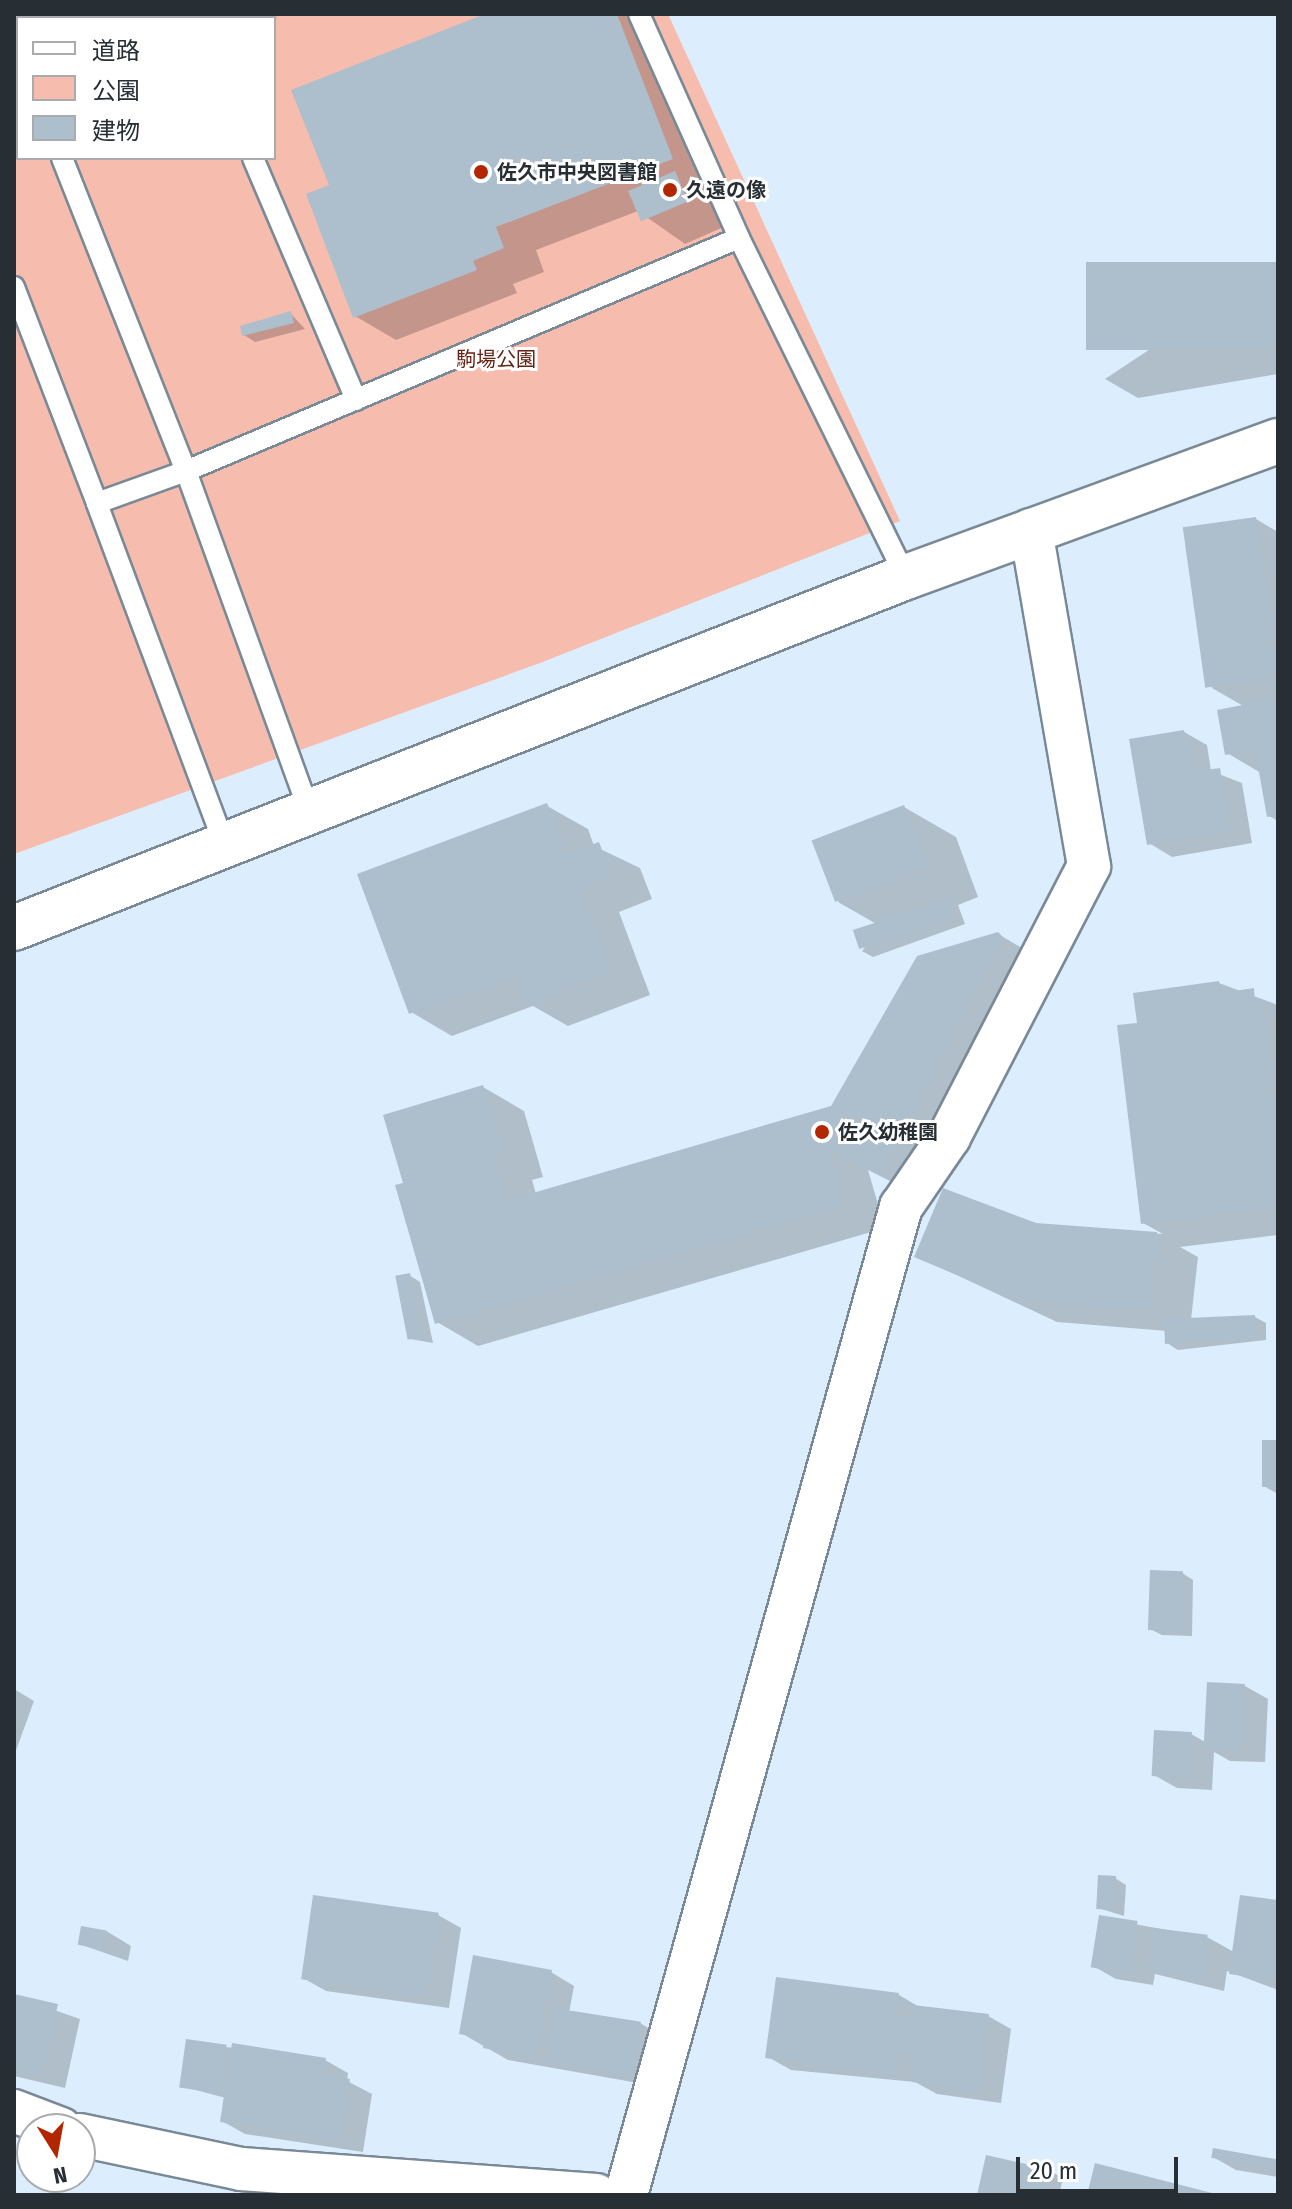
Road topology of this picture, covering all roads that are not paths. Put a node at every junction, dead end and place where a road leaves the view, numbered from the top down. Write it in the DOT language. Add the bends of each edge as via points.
graph roads {
  1 [pos="639,14"];
  2 [pos="63,160"];
  3 [pos="254,160"];
  4 [pos="739,238"];
  5 [pos="14,287"];
  6 [pos="356,400"];
  7 [pos="1278,441"];
  8 [pos="186,471"];
  9 [pos="97,503"];
  10 [pos="1031,530"];
  11 [pos="906,577"];
  12 [pos="309,811"];
  13 [pos="225,846"];
  14 [pos="14,928"];
  15 [pos="96,2138"];
  16 [pos="596,2195"];
  17 [pos="626,2195"];
  1 -- 4 [label="lane"];
  2 -- 8 [label="lane"];
  3 -- 6 [label="lane"];
  4 -- 6 [label="lane"];
  4 -- 11 [label="lane"];
  5 -- 9 [label="lane"];
  6 -- 8 [label="lane"];
  7 -- 10 [label="street"];
  8 -- 9 [label="lane"];
  8 -- 12 [label="lane"];
  9 -- 13 [label="lane"];
  10 -- 11 [label="street"];
  10 -- 17 [label="street" via="1089,866 949,1137 901,1207"];
  11 -- 12 [label="street"];
  12 -- 13 [label="street"];
  13 -- 14 [label="street"];
  15 -- 16 [label="street" via="242,2169"];
}
